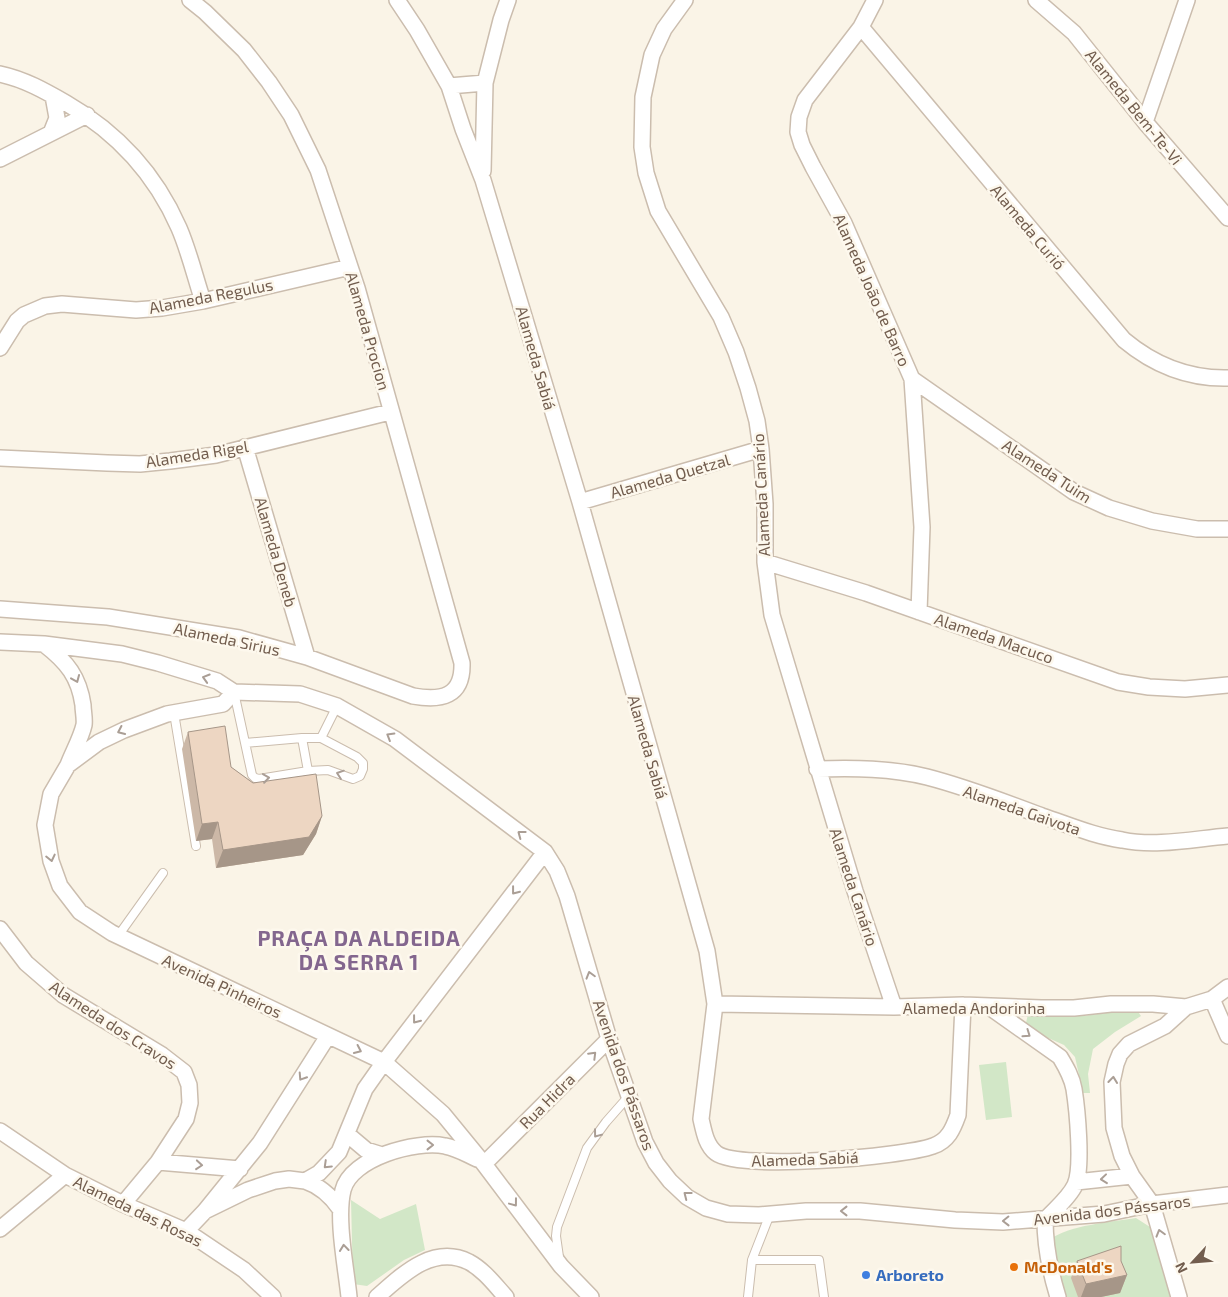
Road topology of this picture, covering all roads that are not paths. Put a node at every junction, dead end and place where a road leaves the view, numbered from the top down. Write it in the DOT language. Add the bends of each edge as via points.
graph roads {
  1 [pos="190,0"];
  2 [pos="397,0"];
  3 [pos="508,0"];
  4 [pos="685,0"];
  5 [pos="875,0"];
  6 [pos="1036,0"];
  7 [pos="1187,0"];
  8 [pos="861,27"];
  9 [pos="0,74"];
  10 [pos="485,82"];
  11 [pos="449,86"];
  12 [pos="53,96"];
  13 [pos="87,115"];
  14 [pos="1145,122"];
  15 [pos="51,134"];
  16 [pos="0,159"];
  17 [pos="483,180"];
  18 [pos="1228,218"];
  19 [pos="350,267"];
  20 [pos="203,301"];
  21 [pos="0,348"];
  22 [pos="1228,378"];
  23 [pos="912,379"];
  24 [pos="390,412"];
  25 [pos="245,447"];
  26 [pos="761,449"];
  27 [pos="0,458"];
  28 [pos="580,502"];
  29 [pos="1228,529"];
  30 [pos="765,562"];
  31 [pos="0,609"];
  32 [pos="919,612"];
  33 [pos="0,642"];
  34 [pos="44,644"];
  35 [pos="307,657"];
  36 [pos="1228,685"];
  37 [pos="234,692"];
  38 [pos="446,696"];
  39 [pos="337,706"];
  40 [pos="170,714"];
  41 [pos="302,738"];
  42 [pos="321,738"];
  43 [pos="245,743"];
  44 [pos="68,765"];
  45 [pos="817,769"];
  46 [pos="308,771"];
  47 [pos="1228,836"];
  48 [pos="196,846"];
  49 [pos="545,852"];
  50 [pos="163,873"];
  51 [pos="0,929"];
  52 [pos="118,936"];
  53 [pos="1228,987"];
  54 [pos="1212,999"];
  55 [pos="715,1004"];
  56 [pos="1154,1004"];
  57 [pos="963,1005"];
  58 [pos="988,1006"];
  59 [pos="894,1007"];
  60 [pos="1186,1007"];
  61 [pos="1165,1026"];
  62 [pos="328,1036"];
  63 [pos="1228,1036"];
  64 [pos="609,1039"];
  65 [pos="384,1062"];
  66 [pos="628,1097"];
  67 [pos="0,1131"];
  68 [pos="347,1134"];
  69 [pos="382,1155"];
  70 [pos="158,1162"];
  71 [pos="484,1164"];
  72 [pos="240,1169"];
  73 [pos="65,1175"];
  74 [pos="1132,1176"];
  75 [pos="305,1181"];
  76 [pos="1076,1182"];
  77 [pos="1228,1196"];
  78 [pos="124,1204"];
  79 [pos="1152,1204"];
  80 [pos="340,1209"];
  81 [pos="205,1211"];
  82 [pos="770,1214"];
  83 [pos="1045,1220"];
  84 [pos="0,1229"];
  85 [pos="186,1231"];
  86 [pos="752,1260"];
  87 [pos="560,1266"];
  88 [pos="273,1297"];
  89 [pos="349,1297"];
  90 [pos="377,1297"];
  91 [pos="506,1297"];
  92 [pos="590,1297"];
  93 [pos="748,1297"];
  94 [pos="824,1297"];
  95 [pos="1058,1297"];
  96 [pos="1179,1297"];
  1 -- 19 [label="street, Alameda Procion" via="244,50 291,115 318,170"];
  2 -- 11 [label="street, Alameda Sabiá"];
  3 -- 10 [label="street"];
  4 -- 26 [label="street, Alameda Canário" via="664,29 652,55 643,97 642,147 646,173 658,211 721,317 736,352 757,421"];
  5 -- 8 [label="street, Alameda João de Barro"];
  6 -- 14 [label="street, Alameda Bem-Te-Vi" via="1074,33"];
  7 -- 14 [label="street"];
  8 -- 22 [label="street, Alameda Curió" via="1124,340 1141,354 1179,371"];
  8 -- 23 [label="street, Alameda João de Barro" via="805,100 798,132 844,223"];
  9 -- 12 [label="street" via="37,86"];
  10 -- 11 [label="street"];
  10 -- 17 [label="street"];
  11 -- 17 [label="street, Alameda Sabiá"];
  12 -- 13 [label="street"];
  12 -- 15 [label="street" via="57,118"];
  13 -- 15 [label="street"];
  13 -- 20 [label="street" via="140,162 167,202 180,230"];
  14 -- 18 [label="street, Alameda Bem-Te-Vi"];
  15 -- 16 [label="street"];
  17 -- 28 [label="street, Alameda Sabiá"];
  19 -- 20 [label="street, Alameda Regulus"];
  19 -- 24 [label="street, Alameda Procion"];
  20 -- 21 [label="street, Alameda Regulus" via="136,310 62,304 45,306 24,315"];
  23 -- 29 [label="street, Alameda Tuim" via="1074,492 1152,522 1197,529"];
  23 -- 32 [label="street, Alameda João de Barro" via="922,527"];
  24 -- 25 [label="street, Alameda Rigel"];
  24 -- 38 [label="street, Alameda Procion" via="462,663 459,685"];
  25 -- 27 [label="street, Alameda Rigel" via="140,464"];
  25 -- 35 [label="street, Alameda Deneb"];
  26 -- 28 [label="street, Alameda Quetzal"];
  26 -- 30 [label="street, Alameda Canário"];
  28 -- 55 [label="street, Alameda Sabiá" via="707,951"];
  30 -- 32 [label="street, Alameda Macuco"];
  30 -- 45 [label="street, Alameda Canário" via="772,615"];
  31 -- 35 [label="street, Alameda Sirius" via="108,617 239,638"];
  32 -- 36 [label="street, Alameda Macuco" via="1118,682 1184,689"];
  33 -- 34 [label="street, Avenida dos Pássaros"];
  37 -- 34 [label="street, Avenida dos Pássaros, one-way" via="217,681 158,663 106,651"];
  34 -- 44 [label="street, Avenida Pinheiros, one-way" via="71,669 82,696 84,724"];
  35 -- 38 [label="street, Alameda Sirius" via="413,696 429,699"];
  37 -- 39 [label="street, Avenida dos Pássaros" via="300,694"];
  37 -- 40 [label="street" via="223,704"];
  37 -- 43 [label="lane"];
  39 -- 42 [label="lane"];
  49 -- 39 [label="street, Avenida dos Pássaros, one-way" via="395,739"];
  40 -- 44 [label="street, Avenida Pinheiros, one-way" via="99,742"];
  40 -- 48 [label="lane"];
  41 -- 42 [label="lane"];
  41 -- 43 [label="lane"];
  41 -- 46 [label="lane"];
  42 -- 46 [label="lane, one-way" via="357,757 363,763 363,769 360,776 353,779 328,770"];
  43 -- 46 [label="lane, one-way" via="255,778"];
  44 -- 52 [label="street, Avenida Pinheiros, one-way" via="51,794 45,825 51,861 60,886 80,912"];
  45 -- 47 [label="street, Alameda Gaivota" via="870,769 927,777 1093,834 1124,841 1153,843"];
  45 -- 59 [label="street, Alameda Canário"];
  64 -- 49 [label="street, Avenida dos Pássaros, one-way" via="567,896"];
  49 -- 65 [label="street, one-way"];
  50 -- 52 [label="lane"];
  51 -- 70 [label="street, Alameda dos Cravos" via="26,963 63,996 162,1055 184,1072 189,1084 190,1103 186,1119"];
  52 -- 62 [label="street, Avenida Pinheiros"];
  53 -- 54 [label="street, Alameda Andorinha"];
  54 -- 60 [label="street, Alameda Andorinha"];
  54 -- 63 [label="street"];
  55 -- 57 [label="street, Alameda Sabiá" via="701,1119 704,1134 716,1154 726,1159 762,1163 845,1159 918,1150 944,1140 953,1130 958,1115"];
  55 -- 59 [label="street, Alameda Andorinha"];
  56 -- 58 [label="street, Alameda Andorinha" via="1041,1008"];
  56 -- 60 [label="street, Alameda Andorinha"];
  56 -- 61 [label="street"];
  57 -- 58 [label="street, Alameda Andorinha"];
  57 -- 59 [label="street, Alameda Andorinha"];
  58 -- 76 [label="street, one-way" via="1060,1057 1068,1069 1074,1088 1078,1130"];
  60 -- 61 [label="street"];
  74 -- 61 [label="street, one-way" via="1114,1128 1112,1082 1120,1054 1129,1044"];
  62 -- 65 [label="street, Avenida Pinheiros, one-way"];
  62 -- 72 [label="street, one-way"];
  64 -- 66 [label="street, Avenida dos Pássaros"];
  71 -- 64 [label="street, Rua Hidra, one-way"];
  65 -- 68 [label="street" via="366,1089"];
  65 -- 71 [label="street, Avenida Pinheiros" via="444,1114"];
  82 -- 66 [label="street, Avenida dos Pássaros, one-way" via="728,1214 706,1208 687,1196 656,1163 644,1142"];
  66 -- 87 [label="lane, one-way" via="587,1148 557,1227"];
  67 -- 73 [label="street, Alameda das Rosas"];
  68 -- 69 [label="street" via="366,1150"];
  68 -- 75 [label="street, one-way" via="330,1163"];
  69 -- 71 [label="street, one-way" via="427,1144 461,1151"];
  69 -- 80 [label="street" via="353,1173 345,1184"];
  70 -- 72 [label="street, one-way"];
  70 -- 78 [label="street, Alameda dos Cravos"];
  71 -- 87 [label="street, one-way"];
  72 -- 81 [label="street"];
  73 -- 78 [label="street, Alameda das Rosas"];
  73 -- 84 [label="street"];
  74 -- 76 [label="street, one-way"];
  74 -- 79 [label="street"];
  75 -- 80 [label="street" via="332,1198"];
  75 -- 81 [label="street" via="275,1181"];
  76 -- 83 [label="street"];
  77 -- 79 [label="street, Avenida dos Pássaros"];
  78 -- 85 [label="street, Alameda das Rosas"];
  79 -- 83 [label="street, Avenida dos Pássaros" via="1104,1214"];
  96 -- 79 [label="street, one-way"];
  89 -- 80 [label="street, one-way"];
  81 -- 85 [label="street"];
  83 -- 82 [label="street, Avenida dos Pássaros, one-way" via="955,1220 860,1211"];
  82 -- 86 [label="lane"];
  83 -- 95 [label="street" via="1049,1267"];
  85 -- 88 [label="street, Alameda das Rosas" via="244,1270"];
  86 -- 93 [label="lane"];
  86 -- 94 [label="lane" via="819,1260"];
  87 -- 92 [label="street"];
  90 -- 91 [label="street" via="406,1271 423,1262 448,1257 469,1262 481,1270"];
}
